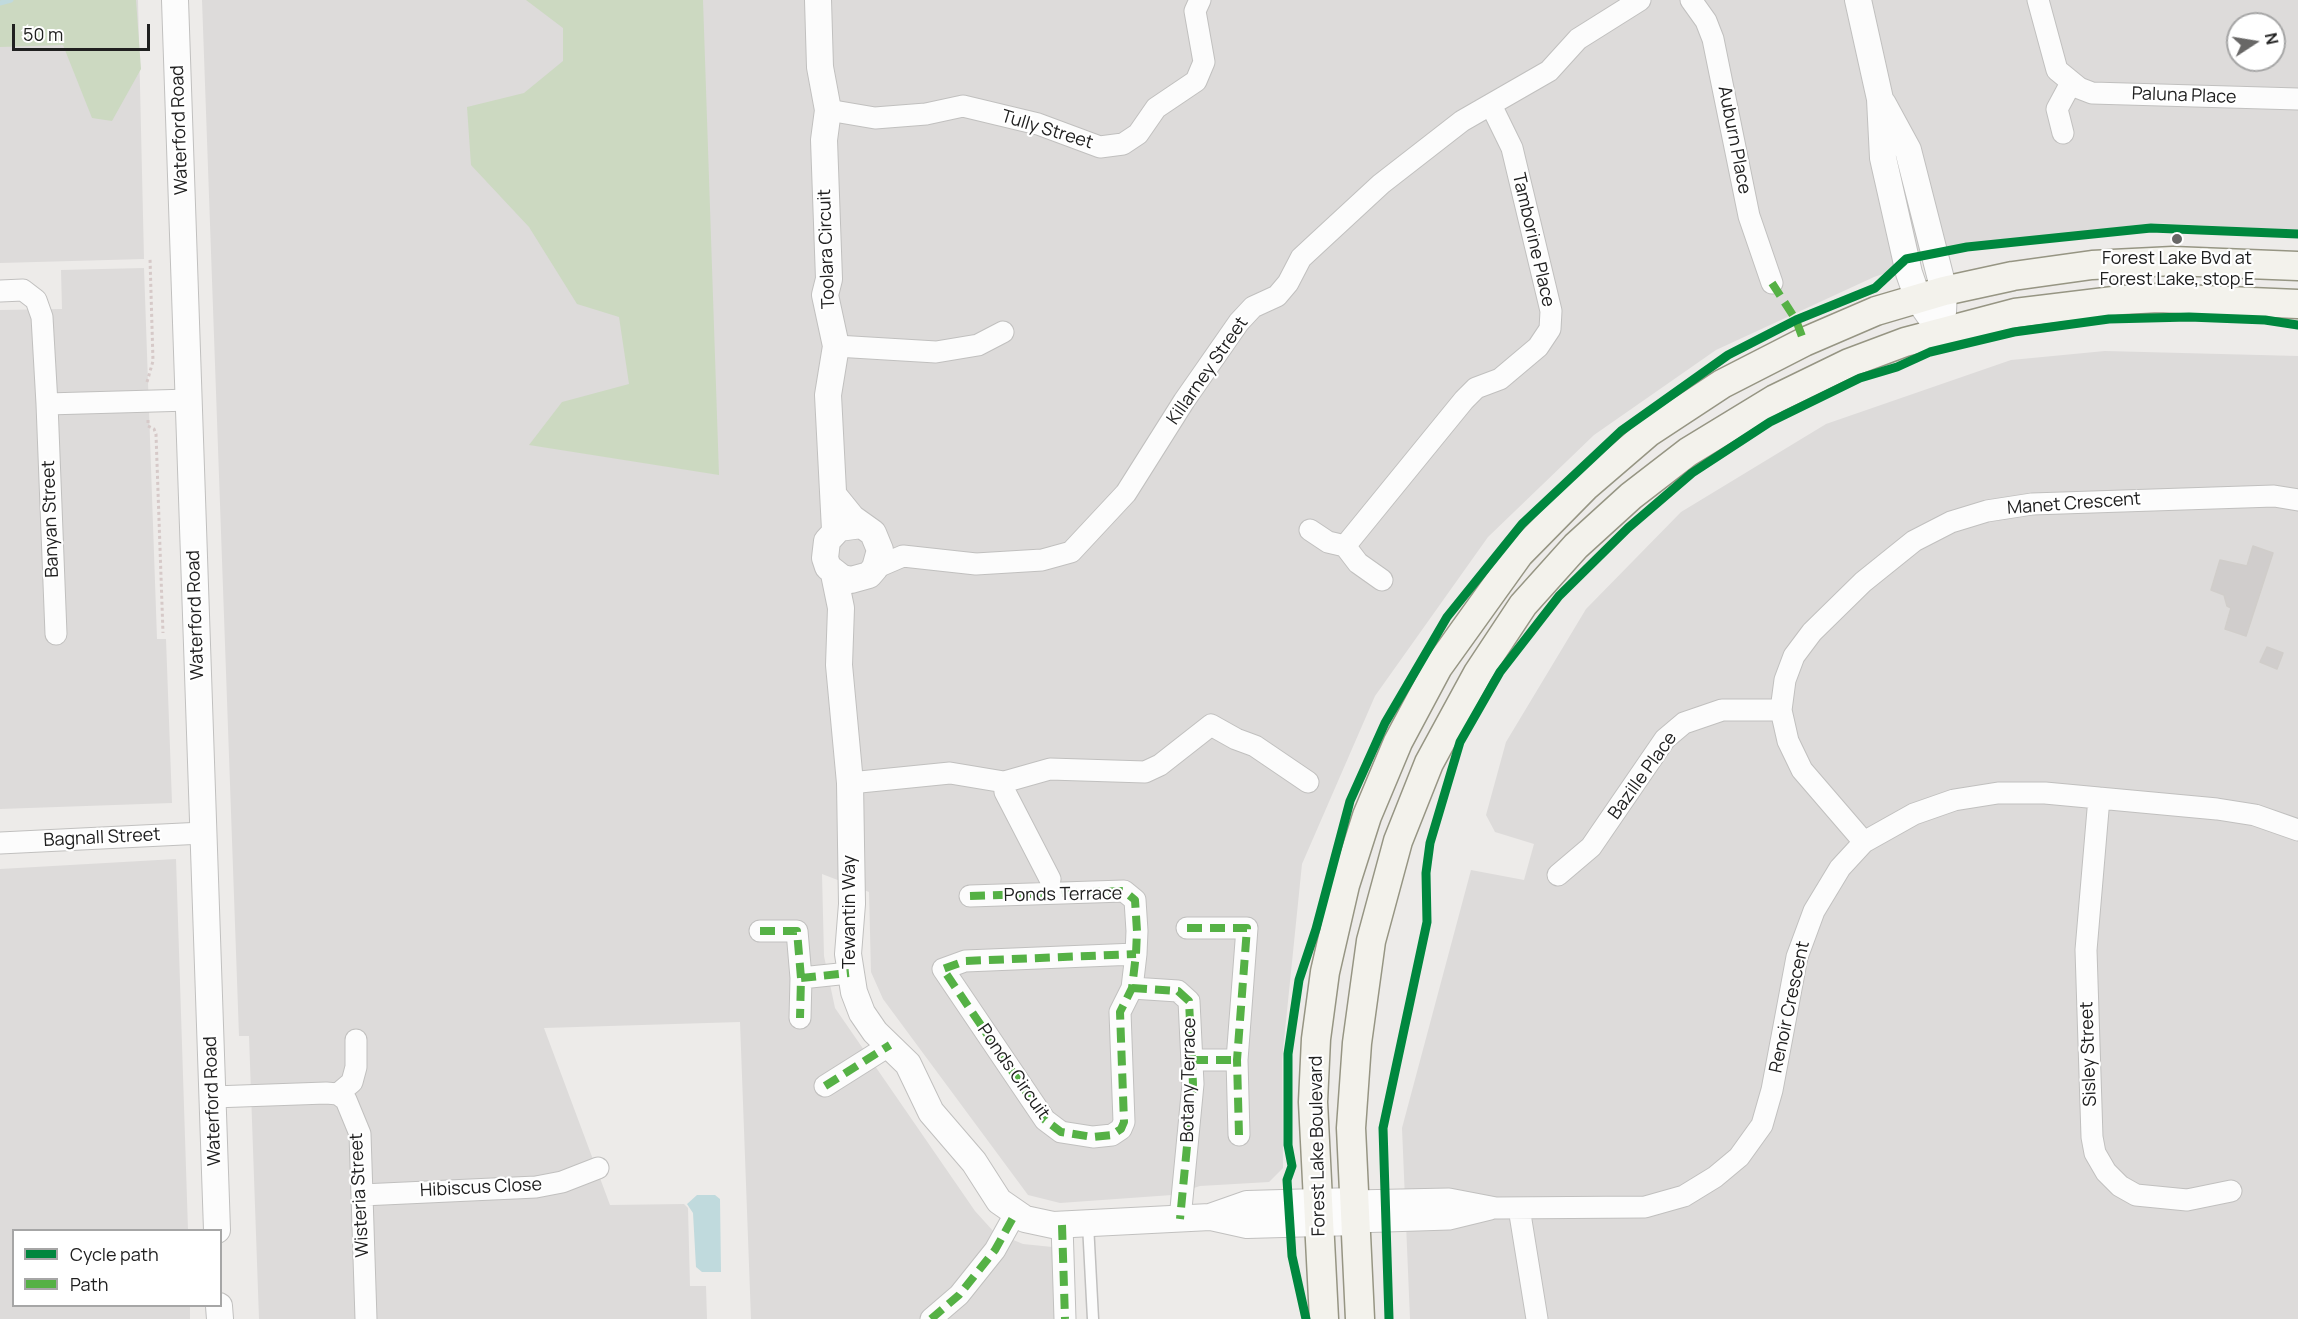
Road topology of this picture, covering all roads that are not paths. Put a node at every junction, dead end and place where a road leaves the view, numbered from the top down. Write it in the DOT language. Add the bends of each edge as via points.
graph roads {
  1 [pos="175,0"];
  2 [pos="818,0"];
  3 [pos="1200,0"];
  4 [pos="1640,0"];
  5 [pos="1691,0"];
  6 [pos="1858,0"];
  7 [pos="2038,0"];
  8 [pos="2071,83"];
  9 [pos="2298,99"];
  10 [pos="1491,105"];
  11 [pos="828,110"];
  12 [pos="2063,133"];
  13 [pos="2298,266"];
  14 [pos="1772,282"];
  15 [pos="0,291"];
  16 [pos="1931,295"];
  17 [pos="2298,304"];
  18 [pos="1004,332"];
  19 [pos="1941,332"];
  20 [pos="836,346"];
  21 [pos="190,400"];
  22 [pos="47,404"];
  23 [pos="835,497"];
  24 [pos="2298,500"];
  25 [pos="835,530"];
  26 [pos="1310,530"];
  27 [pos="869,533"];
  28 [pos="1345,546"];
  29 [pos="903,556"];
  30 [pos="834,574"];
  31 [pos="868,574"];
  32 [pos="1382,580"];
  33 [pos="841,608"];
  34 [pos="56,634"];
  35 [pos="1781,710"];
  36 [pos="1004,782"];
  37 [pos="1308,782"];
  38 [pos="850,783"];
  39 [pos="2099,798"];
  40 [pos="2298,830"];
  41 [pos="203,833"];
  42 [pos="1864,842"];
  43 [pos="0,843"];
  44 [pos="1558,875"];
  45 [pos="1050,879"];
  46 [pos="970,896"];
  47 [pos="1187,928"];
  48 [pos="760,931"];
  49 [pos="1136,954"];
  50 [pos="849,973"];
  51 [pos="801,978"];
  52 [pos="1132,988"];
  53 [pos="800,1018"];
  54 [pos="356,1040"];
  55 [pos="890,1046"];
  56 [pos="1193,1060"];
  57 [pos="1237,1060"];
  58 [pos="825,1086"];
  59 [pos="338,1094"];
  60 [pos="213,1097"];
  61 [pos="1239,1135"];
  62 [pos="598,1168"];
  63 [pos="2231,1191"];
  64 [pos="362,1195"];
  65 [pos="1519,1208"];
  66 [pos="1355,1212"];
  67 [pos="1319,1213"];
  68 [pos="1015,1214"];
  69 [pos="1180,1219"];
  70 [pos="1088,1224"];
  71 [pos="1062,1225"];
  72 [pos="217,1229"];
  73 [pos="366,1319"];
  74 [pos="931,1319"];
  75 [pos="1065,1319"];
  76 [pos="1093,1319"];
  77 [pos="1324,1319"];
  78 [pos="1360,1319"];
  79 [pos="1537,1319"];
  1 -- 21 [label="street, Waterford Road"];
  2 -- 11 [label="street, Toolara Circuit" via="820,67"];
  3 -- 11 [label="street, Tully Street" via="1195,11 1204,62 1196,81 1156,108 1138,134 1123,144 1100,147 1038,124 963,106 874,118"];
  4 -- 10 [label="street, Killarney Street" via="1578,39 1548,71"];
  5 -- 14 [label="street, Auburn Place" via="1713,39 1749,216"];
  6 -- 16 [label="street" via="1880,99 1883,158 1909,273"];
  7 -- 8 [label="street" via="2058,70"];
  8 -- 9 [label="street, Paluna Place" via="2092,93"];
  8 -- 12 [label="street" via="2057,109"];
  10 -- 28 [label="street, Tamborine Place" via="1512,148 1551,311 1550,329 1538,347 1515,367 1500,379 1476,388 1464,400"];
  10 -- 29 [label="street, Killarney Street" via="1462,121 1381,184 1301,258 1277,296 1254,307 1239,322 1126,493 1071,552 1042,560 976,564"];
  11 -- 20 [label="street, Toolara Circuit" via="824,140 828,279 825,295"];
  13 -- 16 [label="main road, Forest Lake Boulevard" via="2173,261 2092,265 2013,276"];
  15 -- 22 [label="street, Banyan Street" via="23,291 36,300 42,317"];
  16 -- 19 [label="street"];
  16 -- 67 [label="main road, Forest Lake Boulevard" via="1876,311 1804,342 1722,384 1648,432 1585,487 1519,554 1437,667 1398,742 1367,816 1345,885 1325,972 1313,1102"];
  17 -- 19 [label="main road, Forest Lake Boulevard" via="2122,300 2015,313"];
  18 -- 20 [label="street" via="978,345 936,351"];
  19 -- 66 [label="main road, Forest Lake Boulevard" via="1848,363 1775,399 1688,452 1576,546 1517,615 1478,673 1429,763 1398,841 1371,941 1357,1043 1351,1128"];
  20 -- 23 [label="street, Toolara Circuit" via="828,394"];
  21 -- 22 [label="street"];
  21 -- 41 [label="street, Waterford Road"];
  22 -- 34 [label="street, Banyan Street"];
  23 -- 25 [label="street, Toolara Circuit"];
  23 -- 27 [label="street"];
  24 -- 35 [label="street, Manet Crescent" via="2262,496 2032,504 1951,522 1914,541 1863,582 1812,632 1794,656 1785,680"];
  25 -- 27 [label="street" via="847,525"];
  25 -- 30 [label="street" via="825,549 825,558"];
  26 -- 28 [label="street" via="1328,542"];
  27 -- 29 [label="street, Killarney Street"];
  27 -- 31 [label="street" via="880,550"];
  28 -- 32 [label="street"];
  29 -- 31 [label="street, Killarney Street"];
  30 -- 31 [label="street" via="842,578"];
  30 -- 33 [label="street, Tewantin Way"];
  31 -- 33 [label="street, Tewantin Way"];
  33 -- 38 [label="street, Tewantin Way" via="839,665"];
  35 -- 42 [label="street, Manet Crescent" via="1788,741 1802,770"];
  35 -- 44 [label="street, Bazille Place" via="1722,710 1684,723 1665,739 1591,847"];
  36 -- 37 [label="street" via="1050,769 1145,772 1211,725 1256,746"];
  36 -- 38 [label="street" via="950,773"];
  36 -- 45 [label="street" via="1005,792"];
  38 -- 50 [label="street, Tewantin Way"];
  39 -- 40 [label="street, Renoir Crescent" via="2217,808 2255,815"];
  39 -- 42 [label="street, Renoir Crescent" via="1998,793 1954,800 1914,814"];
  39 -- 63 [label="street, Sisley Street" via="2086,950 2095,1153 2106,1172 2136,1195 2187,1200"];
  41 -- 43 [label="street, Bagnall Street"];
  41 -- 60 [label="street, Waterford Road"];
  42 -- 65 [label="street, Renoir Crescent" via="1840,868 1814,911 1797,957 1762,1125 1739,1157 1684,1196 1645,1207"];
  46 -- 49 [label="street, Ponds Terrace" via="1129,892 1137,907"];
  47 -- 57 [label="street" via="1247,928"];
  48 -- 51 [label="street" via="797,931"];
  49 -- 52 [label="street, Ponds Circuit"];
  49 -- 52 [label="street, Ponds Circuit" via="965,961 943,969 1045,1120 1069,1134 1112,1135 1121,1129 1124,1122 1120,1012"];
  50 -- 51 [label="street"];
  50 -- 55 [label="street, Tewantin Way" via="862,1013"];
  51 -- 53 [label="street"];
  52 -- 56 [label="street, Botany Terrace" via="1170,990 1186,997"];
  54 -- 59 [label="street" via="357,1067 352,1082"];
  55 -- 58 [label="street"];
  55 -- 68 [label="street, Tewantin Way" via="908,1064 931,1112 945,1131 974,1162 999,1201"];
  56 -- 57 [label="street"];
  56 -- 69 [label="street, Botany Terrace"];
  57 -- 61 [label="street"];
  59 -- 60 [label="street"];
  59 -- 64 [label="street, Wisteria Street" via="346,1100 360,1134"];
  60 -- 72 [label="street, Waterford Road"];
  62 -- 64 [label="street, Hibiscus Close" via="536,1187"];
  64 -- 73 [label="street, Wisteria Street"];
  65 -- 66 [label="street, Renoir Crescent" via="1496,1208 1449,1219"];
  65 -- 79 [label="street"];
  66 -- 67 [label="street, Tewantin Way"];
  66 -- 78 [label="main road, Forest Lake Boulevard"];
  67 -- 69 [label="street, Tewantin Way" via="1247,1204 1210,1217"];
  67 -- 77 [label="main road, Forest Lake Boulevard"];
  68 -- 71 [label="street, Tewantin Way" via="1040,1223"];
  68 -- 74 [label="street" via="995,1250 959,1295"];
  69 -- 70 [label="street, Tewantin Way"];
  70 -- 71 [label="street, Tewantin Way"];
  70 -- 76 [label="lane"];
  71 -- 75 [label="street"];
}
